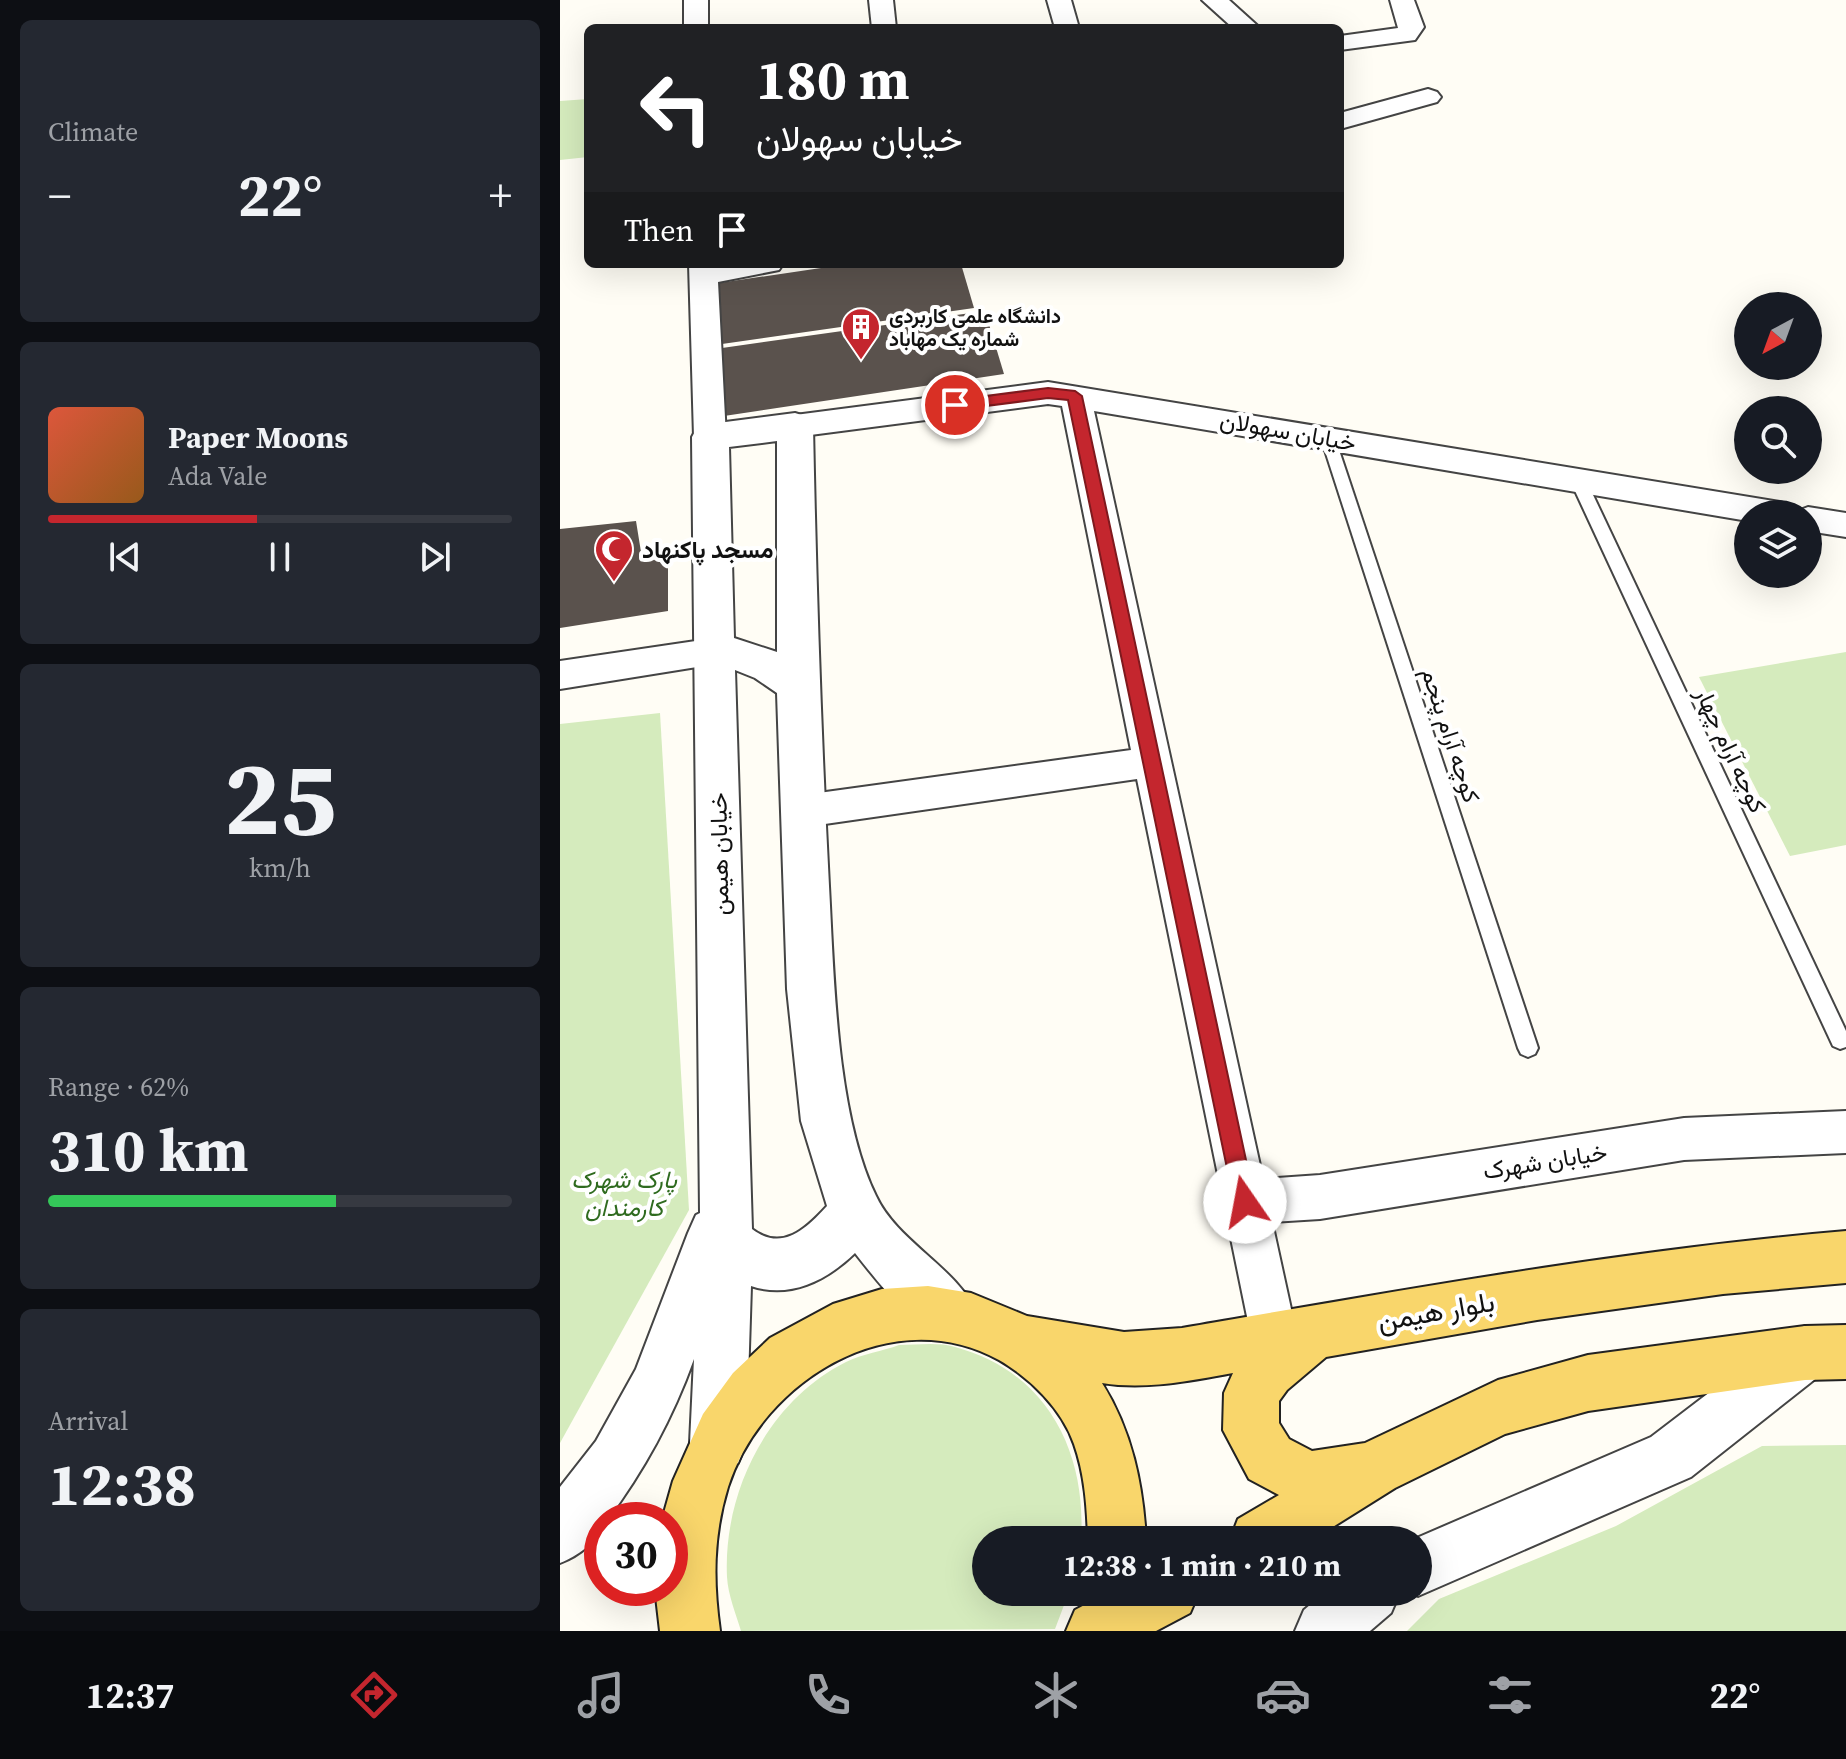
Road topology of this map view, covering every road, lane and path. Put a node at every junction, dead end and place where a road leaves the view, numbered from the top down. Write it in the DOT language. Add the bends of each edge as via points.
graph roads {
  1 [pos="696,0"];
  2 [pos="881,0"];
  3 [pos="1059,0"];
  4 [pos="1214,0"];
  5 [pos="1402,0"];
  6 [pos="696,24"];
  7 [pos="884,24"];
  8 [pos="1066,24"];
  9 [pos="1243,24"];
  10 [pos="1344,43"];
  11 [pos="1428,97"];
  12 [pos="1344,120"];
  13 [pos="725,268"];
  14 [pos="703,270"];
  15 [pos="1075,396"];
  16 [pos="795,426"];
  17 [pos="710,437"];
  18 [pos="1328,438"];
  19 [pos="1578,480"];
  20 [pos="1734,506"];
  21 [pos="1822,521"];
  22 [pos="1846,525"];
  23 [pos="716,652"];
  24 [pos="560,675"];
  25 [pos="798,686"];
  26 [pos="1152,762"];
  27 [pos="804,811"];
  28 [pos="1840,1040"];
  29 [pos="1528,1048"];
  30 [pos="1846,1132"];
  31 [pos="1245,1202"];
  32 [pos="855,1212"];
  33 [pos="725,1223"];
  34 [pos="1846,1257"];
  35 [pos="950,1314"];
  36 [pos="1293,1338"];
  37 [pos="1028,1343"];
  38 [pos="1826,1352"];
  39 [pos="718,1443"];
  40 [pos="1375,1468"];
  41 [pos="1117,1526"];
  42 [pos="1282,1526"];
  43 [pos="688,1532"];
  44 [pos="560,1534"];
  45 [pos="1432,1561"];
  46 [pos="670,1606"];
  47 [pos="684,1606"];
  48 [pos="1104,1606"];
  49 [pos="1143,1606"];
  50 [pos="1354,1606"];
  51 [pos="662,1631"];
  52 [pos="690,1631"];
  53 [pos="1096,1631"];
  54 [pos="1325,1631"];
  1 -- 6 [label="street"];
  2 -- 7 [label="street"];
  3 -- 8 [label="street"];
  4 -- 9 [label="street"];
  5 -- 10 [label="street" via="1412,27 1406,35"];
  11 -- 12 [label="street"];
  13 -- 14 [label="street"];
  14 -- 17 [label="street, خیابان هیمن"];
  15 -- 16 [label="street, خیابان سهولان" via="1048,393"];
  15 -- 18 [label="street, خیابان سهولان"];
  15 -- 26 [label="street"];
  16 -- 17 [label="street"];
  16 -- 25 [label="street"];
  17 -- 23 [label="street, خیابان هیمن"];
  18 -- 19 [label="street, خیابان سهولان"];
  18 -- 29 [label="lane, کوچه آرام پنجم"];
  19 -- 20 [label="street, خیابان سهولان"];
  19 -- 28 [label="lane, کوچه آرام چهار"];
  21 -- 22 [label="street"];
  23 -- 24 [label="street"];
  23 -- 25 [label="street" via="759,660"];
  23 -- 33 [label="street, خیابان هیمن"];
  25 -- 27 [label="street"];
  26 -- 27 [label="street"];
  26 -- 31 [label="street"];
  27 -- 32 [label="street" via="811,989 826,1121"];
  30 -- 31 [label="street, خیابان شهرک" via="1684,1139 1320,1197"];
  31 -- 36 [label="street"];
  32 -- 33 [label="street" via="836,1238 816,1253 774,1266 751,1260"];
  32 -- 35 [label="street" via="899,1267"];
  33 -- 39 [label="street, خیابان هیمن"];
  33 -- 44 [label="street" via="657,1385 616,1461"];
  34 -- 36 [label="main road, بلوار هیمن" via="1537,1293"];
  35 -- 37 [label="main road"];
  35 -- 39 [label="main road" via="880,1316 818,1341 762,1384"];
  36 -- 37 [label="main road, بلوار هیمن" via="1124,1359"];
  36 -- 40 [label="main road" via="1252,1393 1251,1430 1269,1459 1309,1480"];
  37 -- 41 [label="main road" via="1078,1394 1097,1427 1110,1465"];
  38 -- 40 [label="main road" via="1588,1383 1498,1408"];
  38 -- 45 [label="street" via="1671,1457"];
  39 -- 43 [label="main road" via="693,1501"];
  40 -- 42 [label="main road"];
  46 -- 51 [label="main road"];
  47 -- 52 [label="main road"];
  48 -- 53 [label="main road"];
  49 -- 53 [label="main road"];
  50 -- 54 [label="street"];
}
